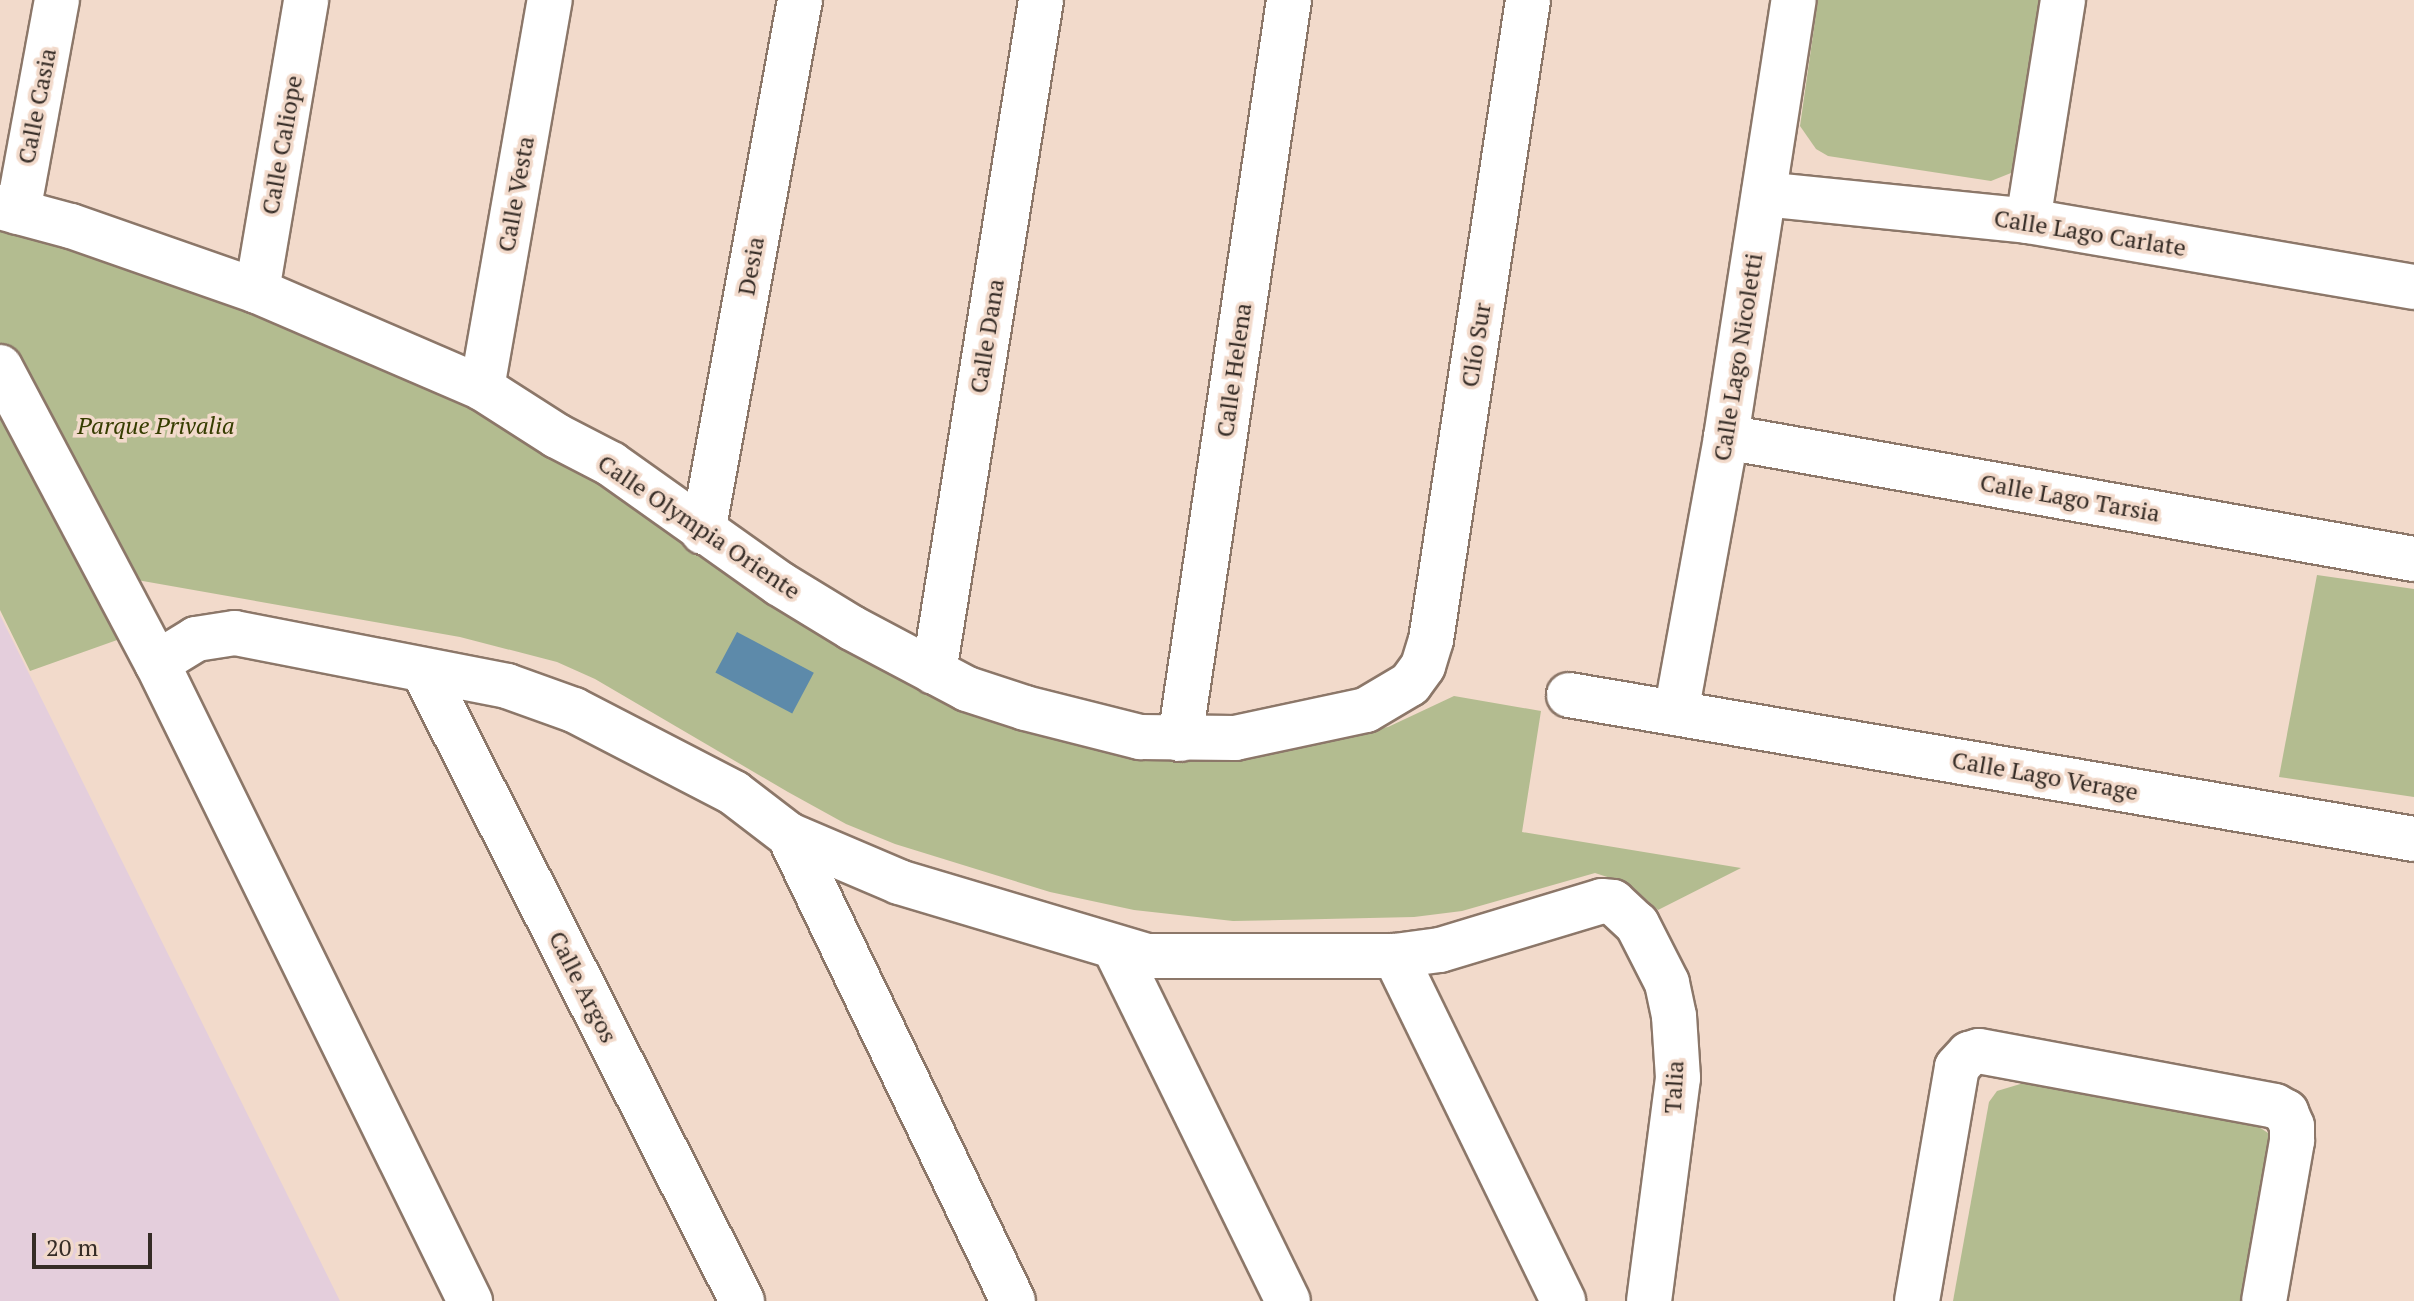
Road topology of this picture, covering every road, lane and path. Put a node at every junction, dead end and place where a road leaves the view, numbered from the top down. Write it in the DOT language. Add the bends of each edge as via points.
graph roads {
  1 [pos="57,0"];
  2 [pos="306,0"];
  3 [pos="550,0"];
  4 [pos="800,0"];
  5 [pos="1041,0"];
  6 [pos="1289,0"];
  7 [pos="1528,0"];
  8 [pos="1794,0"];
  9 [pos="2063,0"];
  10 [pos="1764,194"];
  11 [pos="9,209"];
  12 [pos="2028,221"];
  13 [pos="2414,287"];
  14 [pos="257,291"];
  15 [pos="0,367"];
  16 [pos="482,388"];
  17 [pos="1726,437"];
  18 [pos="703,532"];
  19 [pos="2414,559"];
  20 [pos="157,663"];
  21 [pos="424,672"];
  22 [pos="934,672"];
  23 [pos="1410,684"];
  24 [pos="1569,695"];
  25 [pos="1676,713"];
  26 [pos="1180,739"];
  27 [pos="789,835"];
  28 [pos="2414,839"];
  29 [pos="1115,948"];
  30 [pos="1395,956"];
  31 [pos="470,1301"];
  32 [pos="742,1301"];
  33 [pos="1013,1301"];
  34 [pos="1288,1301"];
  35 [pos="1563,1301"];
  36 [pos="1649,1301"];
  37 [pos="1917,1301"];
  38 [pos="2264,1301"];
  1 -- 11 [label="street, Calle Casia"];
  2 -- 14 [label="street, Calle Caliope"];
  3 -- 16 [label="street, Calle Vesta"];
  4 -- 18 [label="street, Desia"];
  5 -- 22 [label="street, Calle Dana"];
  6 -- 26 [label="street, Calle Helena"];
  7 -- 23 [label="street, Clío Sur" via="1431,640"];
  8 -- 10 [label="street, Calle Lago Nicoletti"];
  9 -- 12 [label="street"];
  10 -- 12 [label="street, Calle Lago Carlate"];
  10 -- 17 [label="street, Calle Lago Nicoletti"];
  11 -- 14 [label="street, Calle Olympia Oriente"];
  12 -- 13 [label="street, Calle Lago Carlate"];
  14 -- 16 [label="street, Calle Olympia Oriente"];
  15 -- 20 [label="street"];
  16 -- 18 [label="street, Calle Olympia Oriente" via="611,464"];
  17 -- 19 [label="street, Calle Lago Tarsia"];
  17 -- 25 [label="street, Calle Lago Nicoletti"];
  18 -- 22 [label="street, Calle Olympia Oriente" via="852,628"];
  20 -- 21 [label="street" via="196,639 235,633"];
  20 -- 31 [label="street"];
  21 -- 27 [label="street" via="507,686 574,710 734,793"];
  21 -- 32 [label="street, Calle Argos"];
  22 -- 26 [label="street, Calle Olympia Oriente" via="1025,708 1140,737"];
  23 -- 26 [label="street, Calle Olympia Oriente" via="1366,710 1323,722 1235,738"];
  24 -- 25 [label="street, Calle Lago Verage"];
  25 -- 28 [label="street, Calle Lago Verage"];
  27 -- 29 [label="street" via="899,882"];
  27 -- 33 [label="street"];
  29 -- 30 [label="street" via="1148,956"];
  29 -- 34 [label="street"];
  30 -- 35 [label="street"];
  30 -- 36 [label="street, Talia" via="1440,950 1602,901 1623,908 1637,924 1667,983 1678,1078"];
  37 -- 38 [label="street" via="1957,1067 1979,1051 2286,1112 2292,1141"];
}
